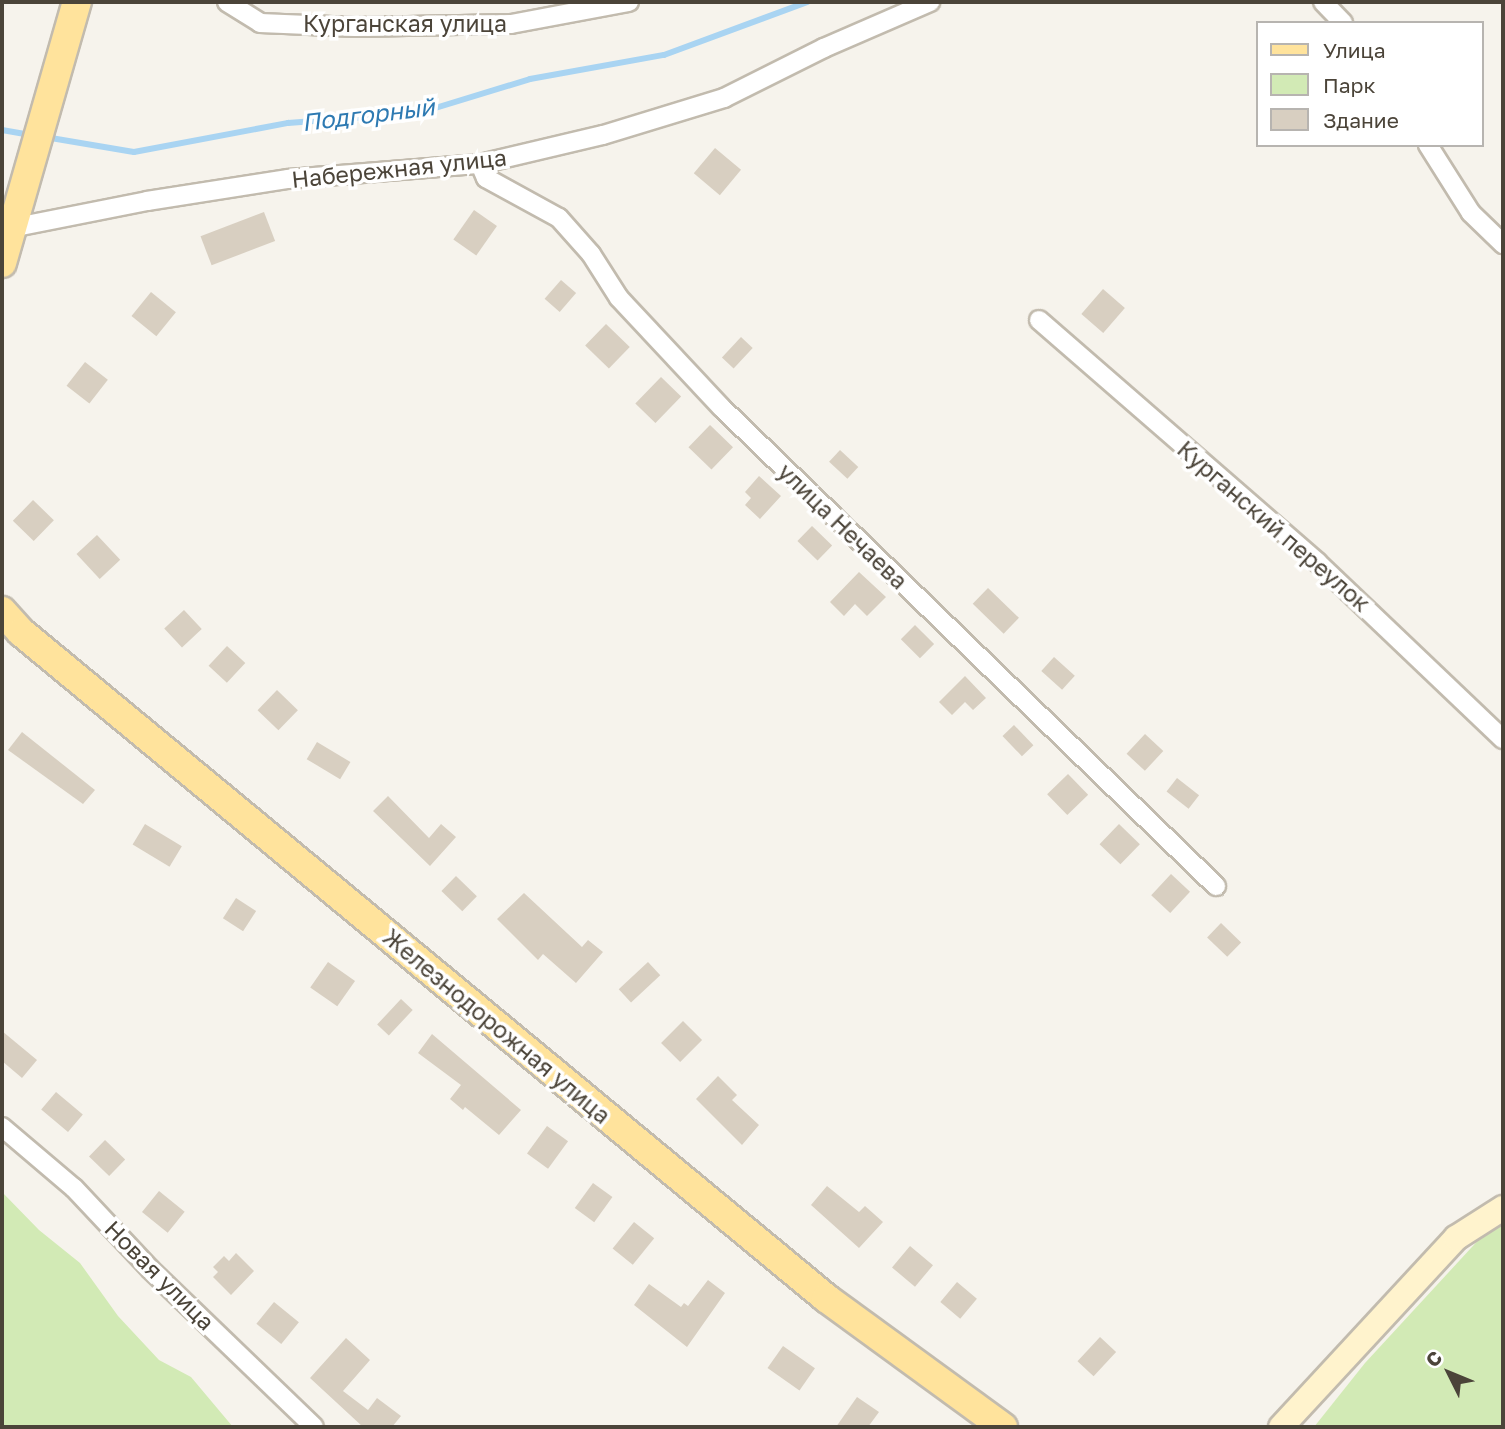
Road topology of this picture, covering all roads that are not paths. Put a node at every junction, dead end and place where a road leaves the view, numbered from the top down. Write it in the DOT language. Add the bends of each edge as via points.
graph roads {
  1 [pos="71,2"];
  2 [pos="77,2"];
  3 [pos="228,2"];
  4 [pos="629,2"];
  5 [pos="930,2"];
  6 [pos="1323,2"];
  7 [pos="1341,21"];
  8 [pos="59,66"];
  9 [pos="1429,147"];
  10 [pos="480,164"];
  11 [pos="11,228"];
  12 [pos="1503,244"];
  13 [pos="2,262"];
  14 [pos="1039,320"];
  15 [pos="2,611"];
  16 [pos="1503,739"];
  17 [pos="1216,886"];
  18 [pos="2,1127"];
  19 [pos="1503,1208"];
  20 [pos="314,1427"];
  21 [pos="1003,1427"];
  22 [pos="1281,1427"];
  1 -- 8 [label="main road"];
  2 -- 8 [label="main road"];
  3 -- 4 [label="street, Курганская улица" via="260,23 356,27 511,24"];
  5 -- 10 [label="street, Набережная улица" via="724,98 603,135"];
  6 -- 7 [label="street"];
  8 -- 11 [label="main road"];
  9 -- 12 [label="street" via="1471,213"];
  10 -- 11 [label="street, Набережная улица" via="288,179"];
  10 -- 17 [label="street, улица Нечаева" via="485,178 559,218 591,254 619,298 721,407"];
  11 -- 13 [label="main road"];
  14 -- 16 [label="street, Курганский переулок" via="1317,562"];
  15 -- 21 [label="main road, Железнодорожная улица" via="21,632 826,1298"];
  18 -- 20 [label="street, Новая улица" via="74,1188 151,1270"];
  19 -- 22 [label="main road" via="1456,1238"];
}
